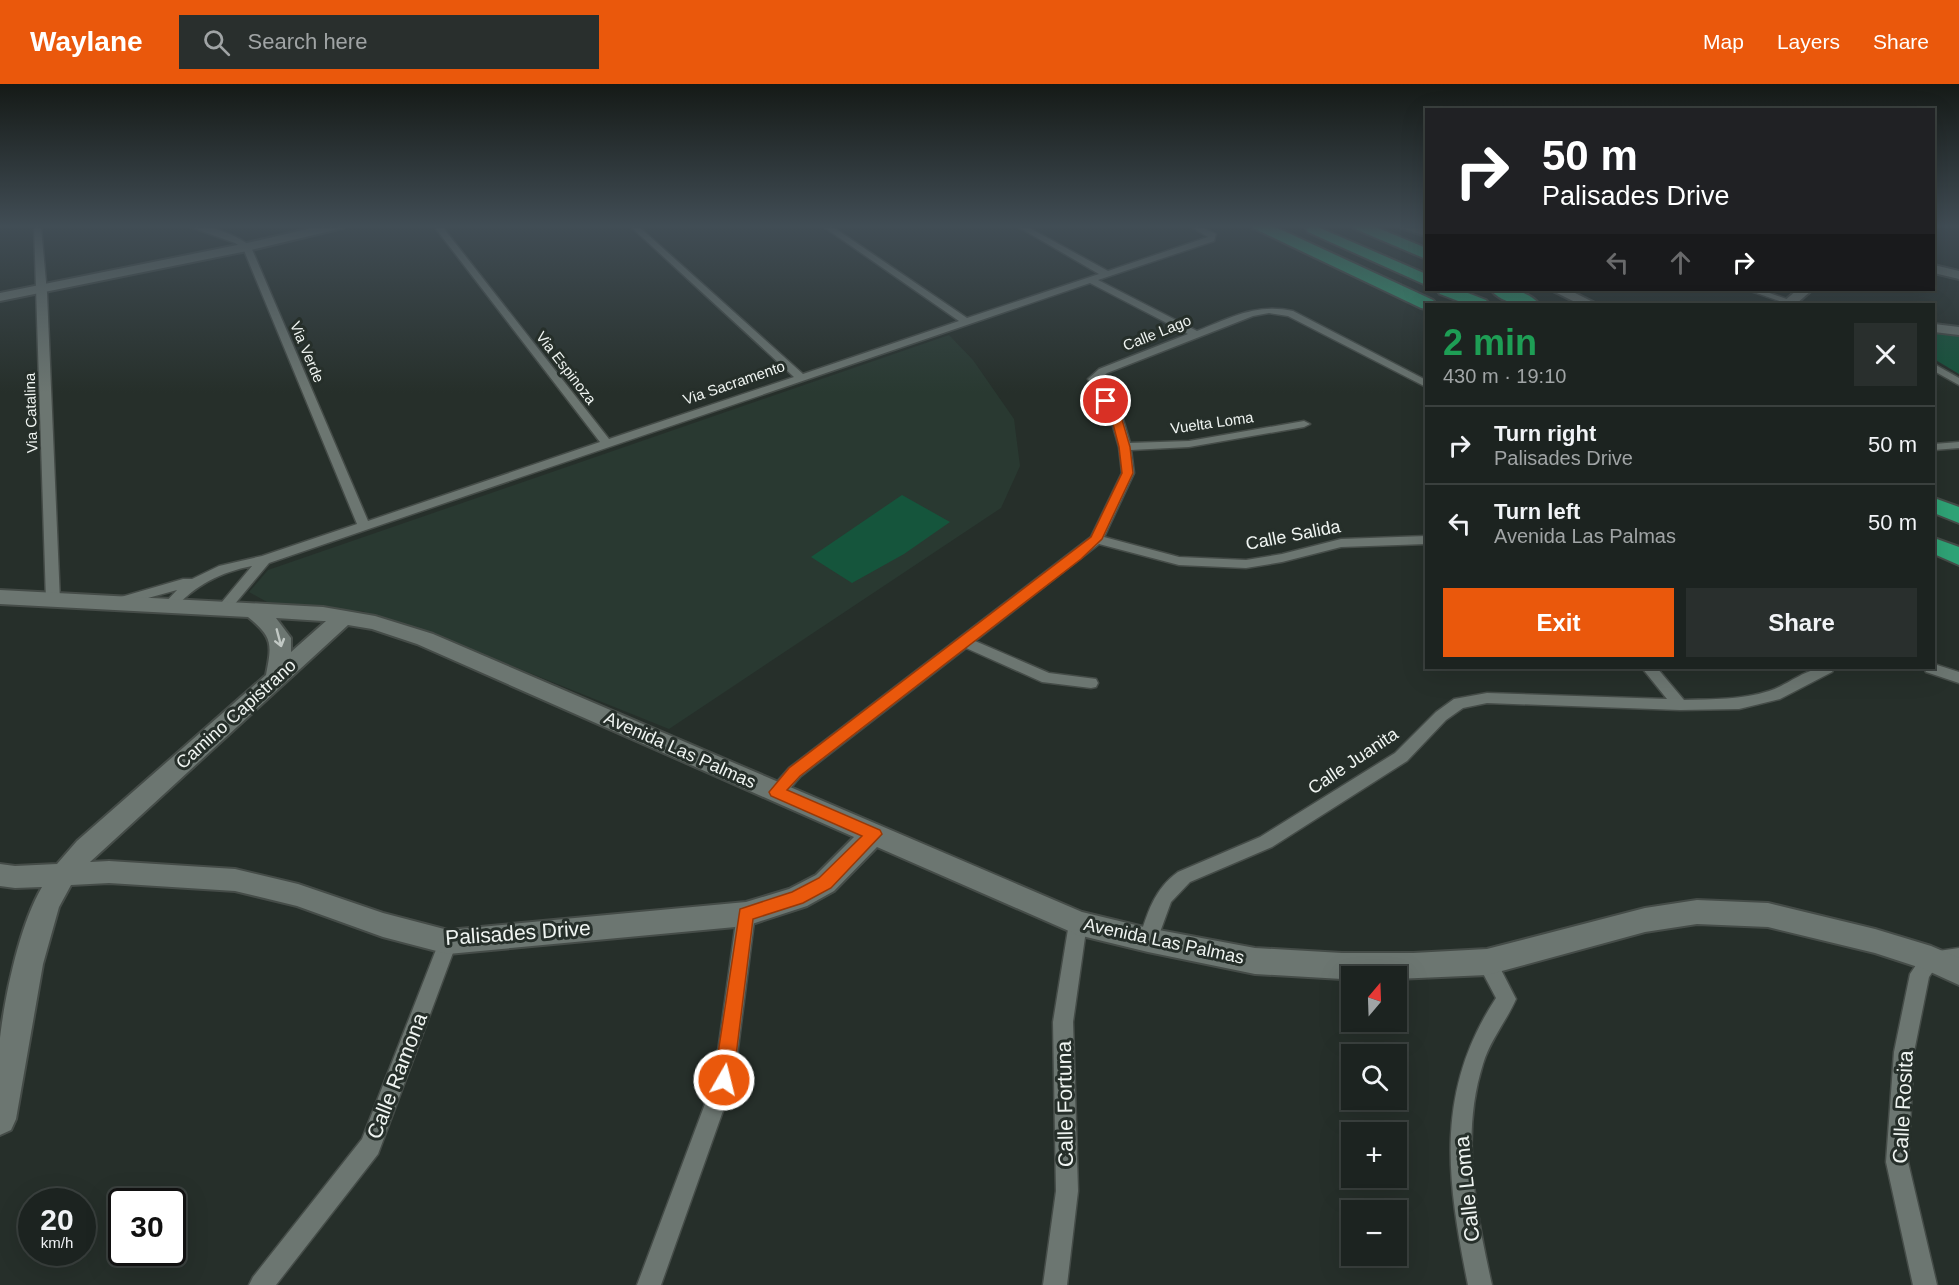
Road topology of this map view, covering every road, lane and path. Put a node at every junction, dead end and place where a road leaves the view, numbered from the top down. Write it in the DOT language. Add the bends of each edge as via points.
graph roads {
  1 [pos="41,281"];
  2 [pos="76,281"];
  3 [pos="259,281"];
  4 [pos="481,281"];
  5 [pos="695,281"];
  6 [pos="906,281"];
  7 [pos="1088,281"];
  8 [pos="1093,281"];
  9 [pos="1378,281"];
  10 [pos="42,288"];
  11 [pos="1448,291"];
  12 [pos="1502,291"];
  13 [pos="1560,291"];
  14 [pos="1756,291"];
  15 [pos="1805,291"];
  16 [pos="0,297"];
  17 [pos="1425,303"];
  18 [pos="1478,303"];
  19 [pos="1528,303"];
  20 [pos="1588,303"];
  21 [pos="1793,303"];
  22 [pos="966,322"];
  23 [pos="1935,328"];
  24 [pos="1959,331"];
  25 [pos="1196,334"];
  26 [pos="1935,368"];
  27 [pos="801,378"];
  28 [pos="1959,382"];
  29 [pos="1425,383"];
  30 [pos="1304,424"];
  31 [pos="607,444"];
  32 [pos="1959,445"];
  33 [pos="1125,447"];
  34 [pos="1935,447"];
  35 [pos="1935,505"];
  36 [pos="1959,516"];
  37 [pos="364,526"];
  38 [pos="1096,539"];
  39 [pos="1425,540"];
  40 [pos="1935,545"];
  41 [pos="1959,557"];
  42 [pos="264,560"];
  43 [pos="196,579"];
  44 [pos="0,597"];
  45 [pos="53,601"];
  46 [pos="114,604"];
  47 [pos="169,606"];
  48 [pos="224,608"];
  49 [pos="253,610"];
  50 [pos="344,617"];
  51 [pos="390,628"];
  52 [pos="964,642"];
  53 [pos="310,648"];
  54 [pos="1650,669"];
  55 [pos="1825,669"];
  56 [pos="1934,669"];
  57 [pos="276,678"];
  58 [pos="1959,678"];
  59 [pos="1091,683"];
  60 [pos="1680,705"];
  61 [pos="776,792"];
  62 [pos="874,834"];
  63 [pos="0,875"];
  64 [pos="63,875"];
  65 [pos="746,914"];
  66 [pos="1078,923"];
  67 [pos="1148,940"];
  68 [pos="448,942"];
  69 [pos="1959,956"];
  70 [pos="1931,959"];
  71 [pos="1487,962"];
  72 [pos="1959,972"];
  73 [pos="0,1119"];
  74 [pos="261,1285"];
  75 [pos="649,1285"];
  76 [pos="1055,1285"];
  77 [pos="1480,1285"];
  78 [pos="1925,1285"];
  1 -- 10 [label="street, Via Catalina"];
  2 -- 10 [label="street"];
  3 -- 37 [label="street, Via Verde"];
  4 -- 31 [label="street, Via Espinoza"];
  5 -- 27 [label="street"];
  6 -- 22 [label="street"];
  7 -- 22 [label="street, Via Sacramento"];
  8 -- 25 [label="street"];
  9 -- 17 [label="highway"];
  10 -- 16 [label="street"];
  10 -- 45 [label="street, Via Catalina"];
  11 -- 18 [label="highway"];
  12 -- 19 [label="highway"];
  13 -- 20 [label="street"];
  14 -- 21 [label="street"];
  15 -- 21 [label="street"];
  22 -- 27 [label="street, Via Sacramento"];
  23 -- 24 [label="street"];
  25 -- 29 [label="street, Calle Lago" via="1251,313 1290,313"];
  25 -- 33 [label="street, Calle Lago" via="1103,371 1093,379 1116,416"];
  26 -- 28 [label="street"];
  27 -- 31 [label="street, Via Sacramento"];
  30 -- 33 [label="street, Vuelta Loma" via="1189,444"];
  31 -- 37 [label="street, Via Sacramento"];
  32 -- 34 [label="street"];
  33 -- 38 [label="street" via="1128,473"];
  35 -- 36 [label="highway"];
  37 -- 42 [label="street, Via Sacramento"];
  38 -- 39 [label="street, Calle Salida" via="1179,561 1245,564 1341,543"];
  38 -- 52 [label="street"];
  40 -- 41 [label="highway"];
  42 -- 43 [label="street, Via Sacramento"];
  42 -- 48 [label="street"];
  43 -- 46 [label="street, Via Sacramento"];
  43 -- 47 [label="street, Via Sacramento"];
  44 -- 45 [label="street"];
  45 -- 46 [label="street"];
  46 -- 47 [label="street"];
  47 -- 48 [label="street"];
  48 -- 49 [label="street"];
  49 -- 50 [label="street"];
  49 -- 57 [label="street, one-way" via="276,628 282,644"];
  50 -- 51 [label="street, Avenida Las Palmas"];
  50 -- 53 [label="street, Camino Capistrano"];
  51 -- 53 [label="street" via="352,634"];
  51 -- 61 [label="street, Avenida Las Palmas" via="425,639"];
  52 -- 59 [label="street" via="1047,678"];
  52 -- 61 [label="street" via="795,772"];
  53 -- 57 [label="street, Camino Capistrano"];
  54 -- 60 [label="street"];
  55 -- 60 [label="street, Calle Juanita" via="1775,695 1739,704"];
  56 -- 58 [label="street"];
  57 -- 64 [label="street, Camino Capistrano" via="86,848"];
  60 -- 67 [label="street, Calle Juanita" via="1487,698 1459,703 1401,757 1266,842 1172,885 1162,898"];
  61 -- 62 [label="street, Avenida Las Palmas"];
  62 -- 65 [label="street, Palisades Drive" via="825,883 797,898"];
  62 -- 66 [label="street, Avenida Las Palmas"];
  63 -- 64 [label="street, Palisades Drive"];
  64 -- 68 [label="street, Palisades Drive" via="109,872 236,879"];
  64 -- 73 [label="street, Camino Capistrano" via="46,905 28,964"];
  65 -- 68 [label="street, Palisades Drive"];
  65 -- 75 [label="street" via="724,1080"];
  66 -- 67 [label="street, Avenida Las Palmas"];
  66 -- 76 [label="street, Calle Fortuna" via="1063,1022 1067,1191"];
  67 -- 71 [label="street, Avenida Las Palmas" via="1266,962 1342,966"];
  68 -- 74 [label="street, Calle Ramona" via="370,1146"];
  69 -- 70 [label="street"];
  70 -- 71 [label="street, Avenida Las Palmas" via="1779,917 1697,912 1645,920"];
  70 -- 72 [label="street, Avenida Las Palmas"];
  70 -- 78 [label="street, Calle Rosita" via="1920,974 1904,1052 1897,1162"];
  71 -- 77 [label="street, Calle Loma" via="1506,999 1484,1033 1469,1076 1461,1112 1460,1154"];
}
